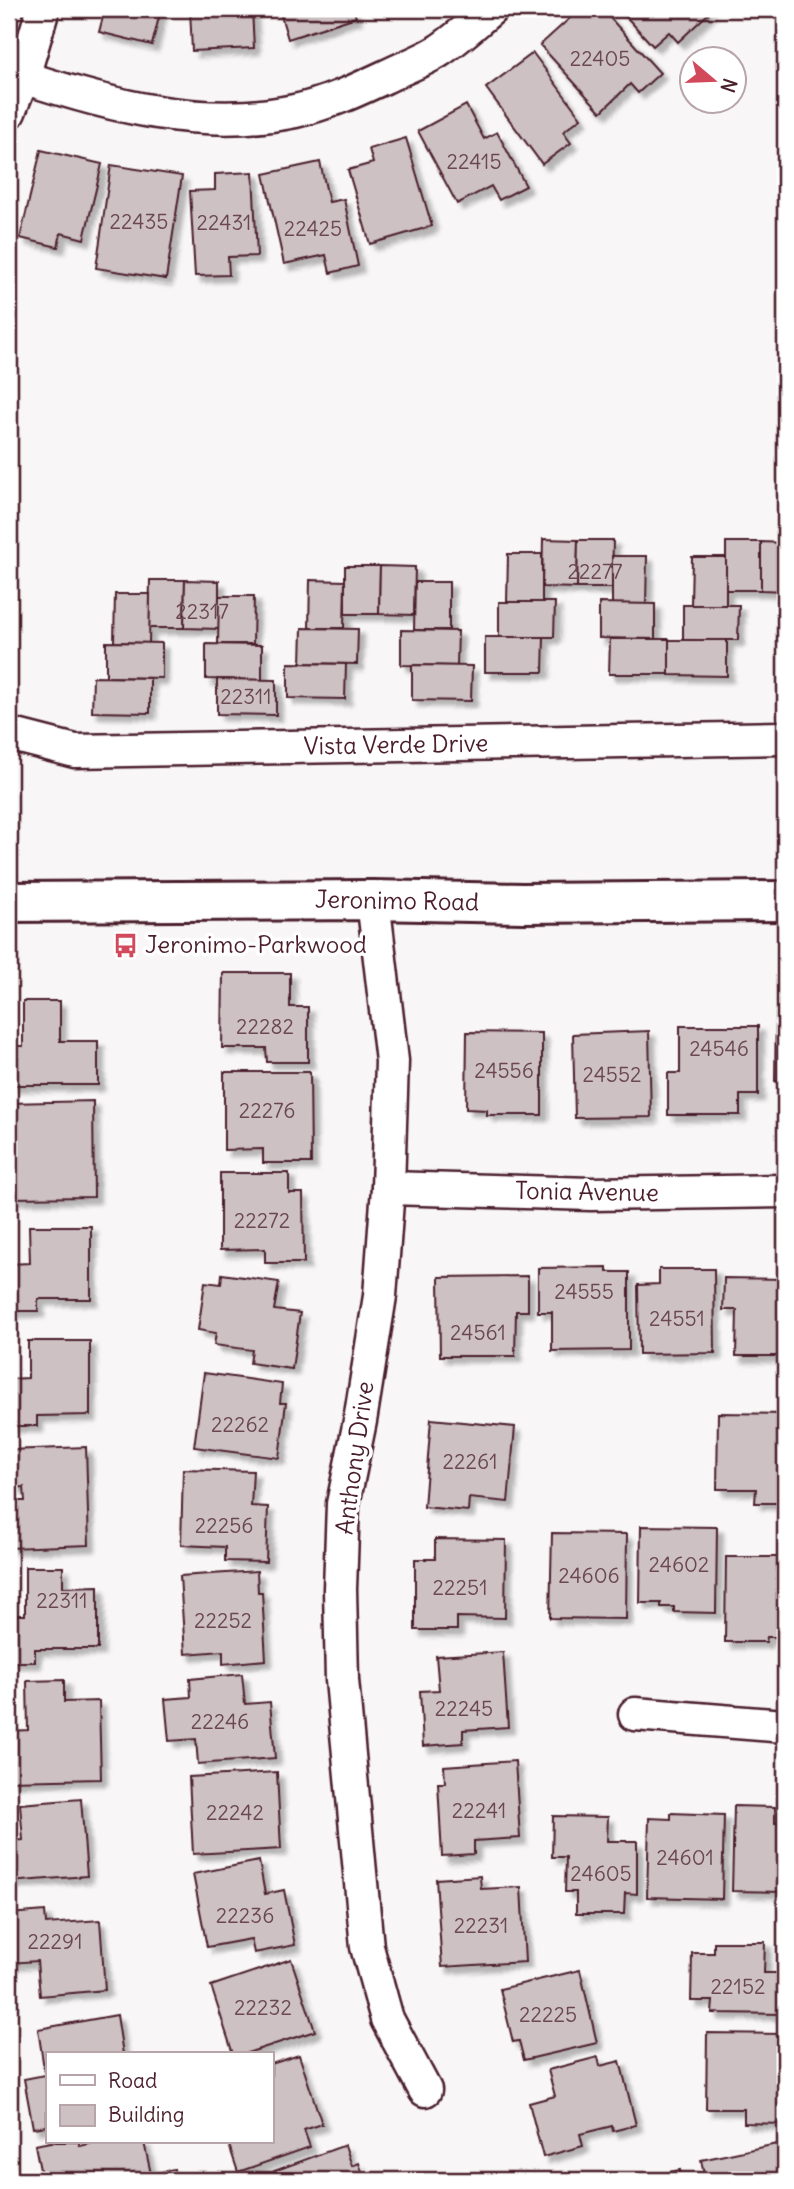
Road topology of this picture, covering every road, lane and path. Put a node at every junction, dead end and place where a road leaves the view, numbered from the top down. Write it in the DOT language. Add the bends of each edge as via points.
graph roads {
  1 [pos="43,9"];
  2 [pos="491,9"];
  3 [pos="23,77"];
  4 [pos="9,112"];
  5 [pos="9,734"];
  6 [pos="785,738"];
  7 [pos="373,900"];
  8 [pos="785,901"];
  9 [pos="9,902"];
  10 [pos="388,1188"];
  11 [pos="785,1191"];
  12 [pos="635,1714"];
  13 [pos="785,1726"];
  14 [pos="425,2090"];
  1 -- 3 [label="street"];
  2 -- 3 [label="street" via="438,51 344,96 295,111 199,117 91,99"];
  3 -- 4 [label="street"];
  5 -- 6 [label="street, Vista Verde Drive" via="75,751"];
  7 -- 8 [label="main road, Jeronimo Road"];
  7 -- 9 [label="main road, Jeronimo Road"];
  7 -- 10 [label="street, Anthony Drive" via="392,1062"];
  10 -- 11 [label="street, Tonia Avenue" via="591,1195"];
  10 -- 14 [label="street, Anthony Drive" via="380,1296 343,1504 342,1680 367,1947 387,2019"];
  12 -- 13 [label="street"];
}
